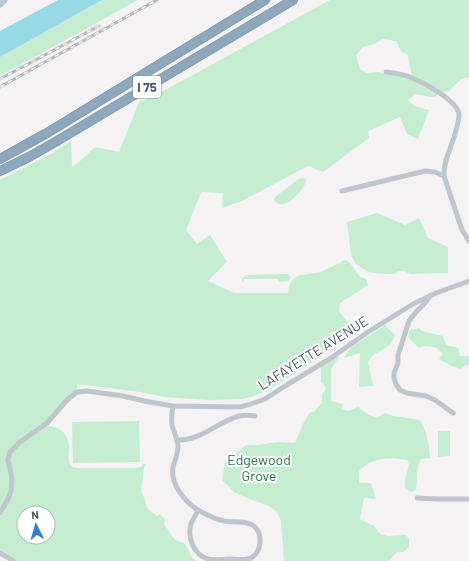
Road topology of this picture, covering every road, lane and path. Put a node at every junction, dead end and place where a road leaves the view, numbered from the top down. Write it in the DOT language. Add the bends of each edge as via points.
graph roads {
  1 [pos="4,0"];
  2 [pos="266,0"];
  3 [pos="293,0"];
  4 [pos="0,4"];
  5 [pos="386,72"];
  6 [pos="0,158"];
  7 [pos="0,171"];
  8 [pos="444,176"];
  9 [pos="342,191"];
  10 [pos="469,240"];
  11 [pos="469,281"];
  12 [pos="430,296"];
  13 [pos="173,406"];
  14 [pos="453,413"];
  15 [pos="255,416"];
  16 [pos="177,440"];
  17 [pos="417,498"];
  18 [pos="469,499"];
  19 [pos="198,510"];
  20 [pos="0,514"];
  21 [pos="0,553"];
  22 [pos="13,561"];
  1 -- 4 [label="main road"];
  2 -- 6 [label="highway, I 75" via="47,133"];
  3 -- 7 [label="highway, I 75" via="57,141"];
  5 -- 8 [label="street" via="411,77 447,97 456,106 459,117 443,170"];
  8 -- 9 [label="street" via="425,171"];
  8 -- 10 [label="street" via="462,230"];
  11 -- 12 [label="street, LAFAYETTE AVENUE"];
  12 -- 13 [label="street, LAFAYETTE AVENUE" via="368,332 266,399 240,407"];
  12 -- 14 [label="street" via="410,322 398,355 394,378 400,390 426,396"];
  13 -- 16 [label="street" via="172,423"];
  13 -- 20 [label="street, LAFAYETTE AVENUE" via="123,396 77,392 47,423 10,452 8,460 12,479 11,491"];
  15 -- 16 [label="street" via="237,417 194,438"];
  16 -- 19 [label="street" via="174,480 186,500"];
  17 -- 18 [label="street"];
  19 -- 19 [label="street" via="191,524 190,536 200,555 211,560 246,559 255,555 260,539 252,525 217,519"];
  21 -- 22 [label="street"];
}
